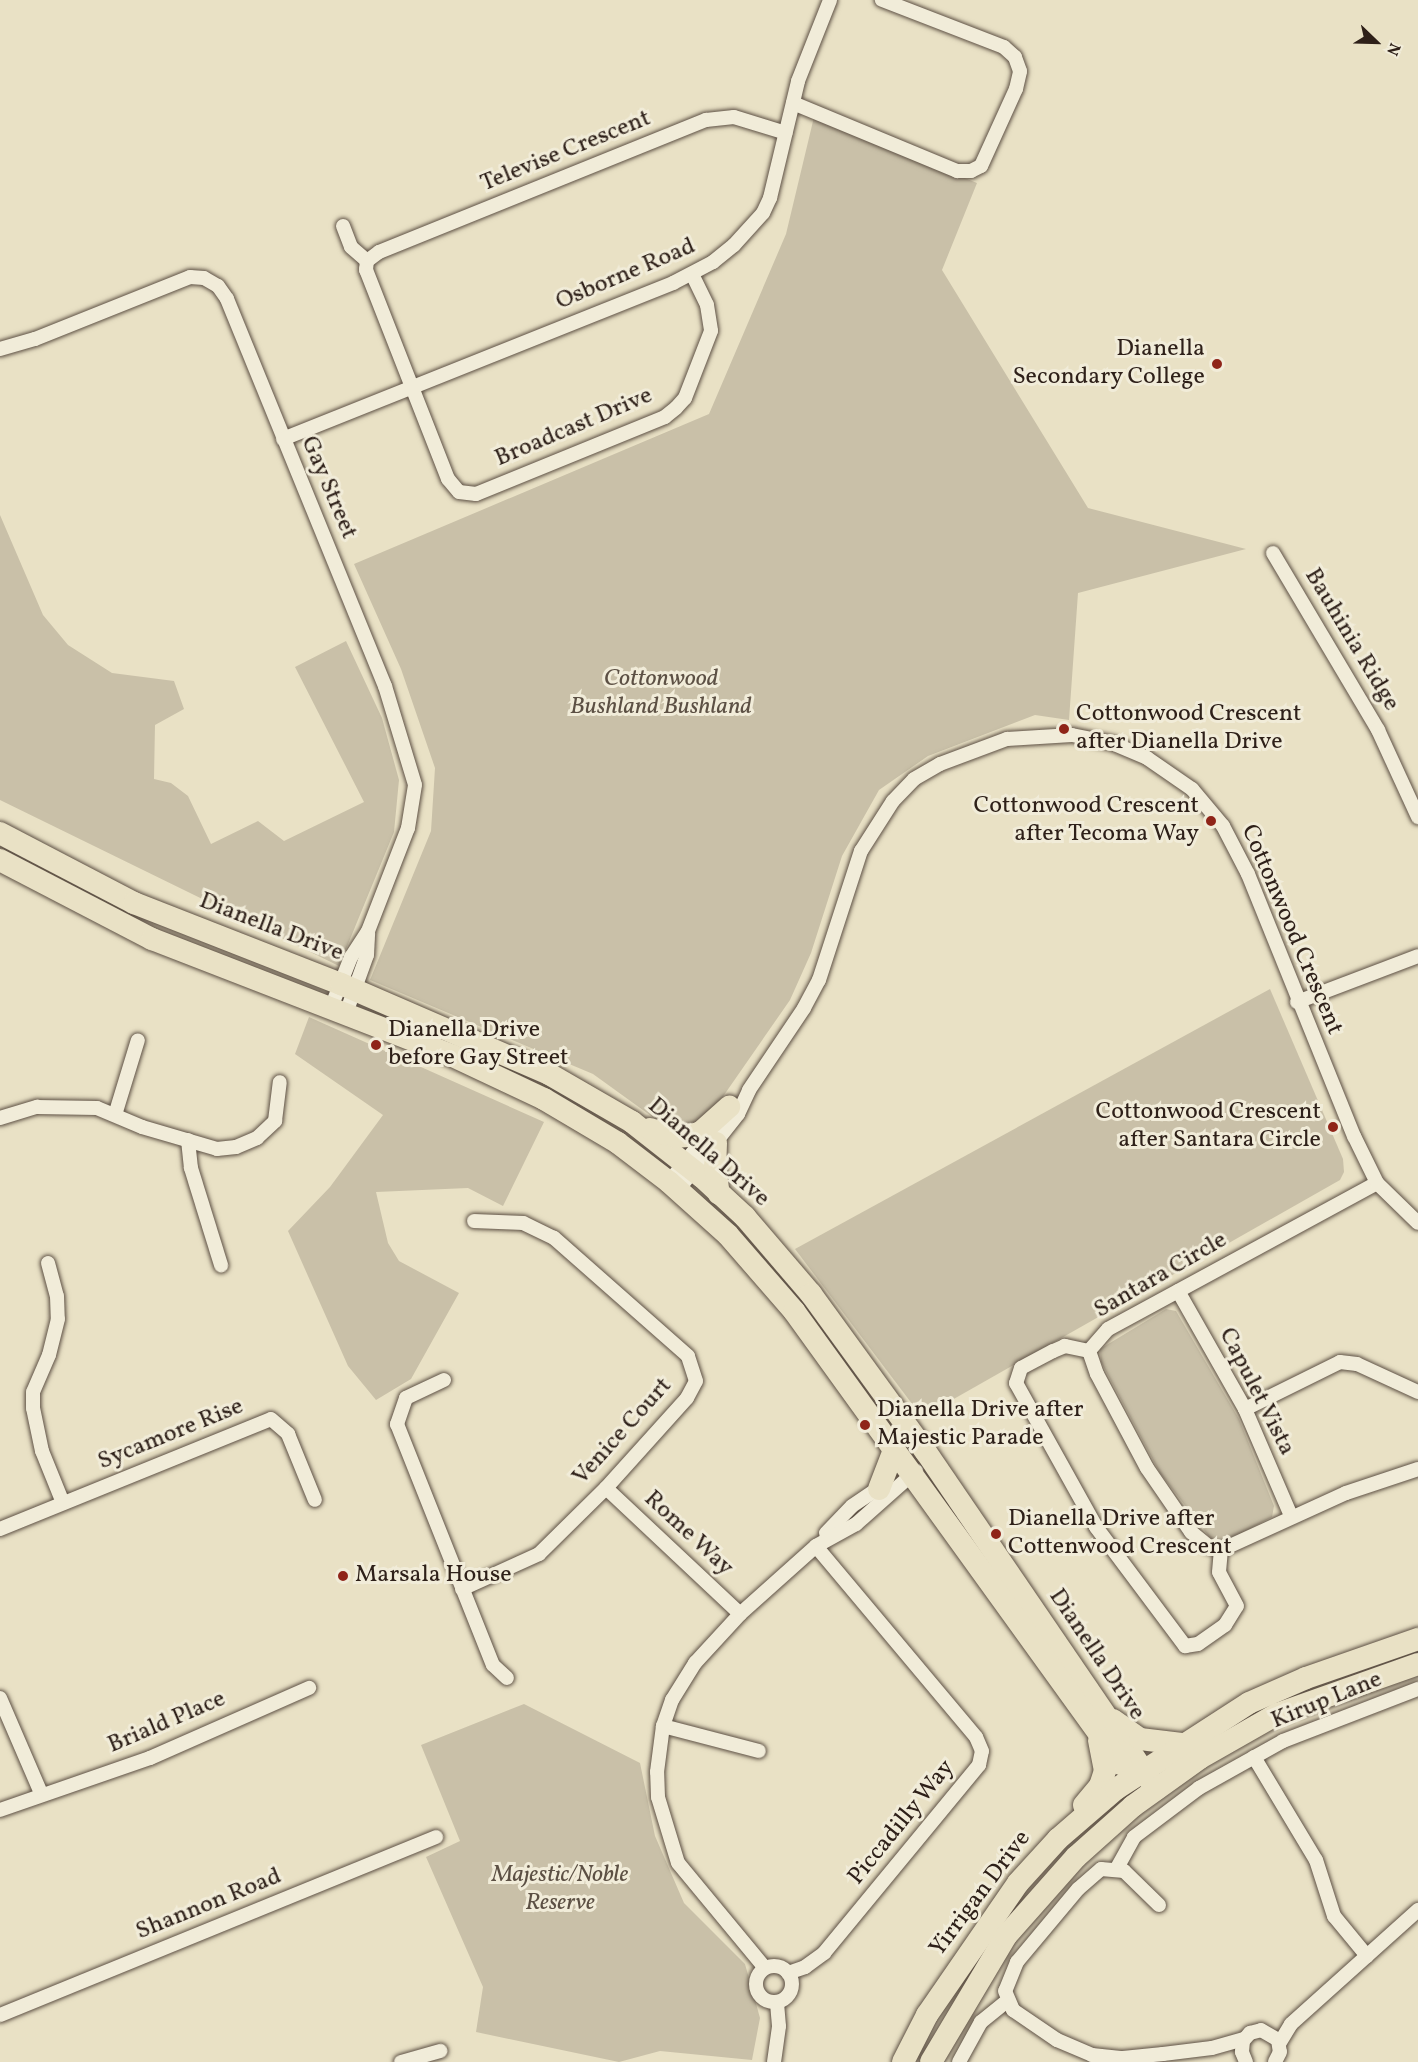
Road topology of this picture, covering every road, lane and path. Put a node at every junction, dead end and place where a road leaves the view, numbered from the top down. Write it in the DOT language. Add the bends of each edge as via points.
graph roads {
  1 [pos="830,0"];
  2 [pos="882,0"];
  3 [pos="793,103"];
  4 [pos="786,133"];
  5 [pos="343,226"];
  6 [pos="367,261"];
  7 [pos="692,274"];
  8 [pos="0,349"];
  9 [pos="411,388"];
  10 [pos="283,439"];
  11 [pos="1273,553"];
  12 [pos="1418,817"];
  13 [pos="0,833"];
  14 [pos="0,860"];
  15 [pos="1418,957"];
  16 [pos="348,987"];
  17 [pos="1297,1002"];
  18 [pos="337,1013"];
  19 [pos="138,1040"];
  20 [pos="280,1082"];
  21 [pos="749,1090"];
  22 [pos="729,1107"];
  23 [pos="115,1115"];
  24 [pos="0,1118"];
  25 [pos="632,1122"];
  26 [pos="188,1140"];
  27 [pos="716,1143"];
  28 [pos="689,1167"];
  29 [pos="1377,1183"];
  30 [pos="674,1186"];
  31 [pos="719,1194"];
  32 [pos="474,1221"];
  33 [pos="1418,1223"];
  34 [pos="48,1263"];
  35 [pos="221,1265"];
  36 [pos="1178,1291"];
  37 [pos="1089,1351"];
  38 [pos="444,1380"];
  39 [pos="1418,1392"];
  40 [pos="1245,1409"];
  41 [pos="929,1456"];
  42 [pos="902,1466"];
  43 [pos="1418,1469"];
  44 [pos="606,1488"];
  45 [pos="879,1489"];
  46 [pos="315,1500"];
  47 [pos="63,1503"];
  48 [pos="1291,1516"];
  49 [pos="0,1529"];
  50 [pos="819,1543"];
  51 [pos="1221,1550"];
  52 [pos="462,1589"];
  53 [pos="740,1614"];
  54 [pos="1418,1639"];
  55 [pos="1418,1664"];
  56 [pos="507,1678"];
  57 [pos="309,1688"];
  58 [pos="1418,1689"];
  59 [pos="0,1698"];
  60 [pos="1100,1721"];
  61 [pos="663,1726"];
  62 [pos="1182,1744"];
  63 [pos="759,1751"];
  64 [pos="1254,1756"];
  65 [pos="1137,1774"];
  66 [pos="41,1793"];
  67 [pos="1151,1793"];
  68 [pos="0,1810"];
  69 [pos="436,1837"];
  70 [pos="1117,1868"];
  71 [pos="1018,1883"];
  72 [pos="1159,1905"];
  73 [pos="1418,1910"];
  74 [pos="1367,1956"];
  75 [pos="765,1968"];
  76 [pos="788,1972"];
  77 [pos="1007,2001"];
  78 [pos="777,2002"];
  79 [pos="1304,2012"];
  80 [pos="0,2015"];
  81 [pos="1265,2030"];
  82 [pos="1244,2039"];
  83 [pos="1280,2044"];
  84 [pos="1201,2050"];
  85 [pos="440,2051"];
  86 [pos="1245,2061"];
  87 [pos="401,2062"];
  88 [pos="774,2062"];
  89 [pos="903,2062"];
  90 [pos="931,2062"];
  91 [pos="959,2062"];
  92 [pos="1275,2062"];
  1 -- 3 [label="street, Osborne Road" via="806,56"];
  2 -- 3 [label="street" via="1004,47 1015,57 1020,71 1016,88 981,166 957,171"];
  3 -- 4 [label="street, Osborne Road"];
  4 -- 6 [label="street, Televise Crescent" via="734,117 706,120 379,252"];
  4 -- 7 [label="street, Osborne Road" via="763,213 734,245"];
  5 -- 6 [label="street" via="351,247"];
  6 -- 9 [label="street" via="367,279"];
  7 -- 9 [label="street, Osborne Road"];
  7 -- 9 [label="street, Broadcast Drive" via="711,318 709,344 685,398 658,420 476,494 459,492 448,479"];
  8 -- 10 [label="street, Gay Street" via="35,339 190,277 204,278 218,286 227,299"];
  9 -- 10 [label="street, Osborne Road"];
  10 -- 16 [label="street, Gay Street" via="385,686 415,785 408,828"];
  11 -- 12 [label="street, Bauhinia Ridge" via="1378,730"];
  13 -- 16 [label="main road, Dianella Drive" via="134,903"];
  14 -- 18 [label="main road, Dianella Drive" via="152,939"];
  15 -- 17 [label="street"];
  16 -- 18 [label="street, Gay Street"];
  16 -- 25 [label="main road, Dianella Drive" via="549,1074"];
  17 -- 21 [label="street, Cottonwood Crescent" via="1248,874 1223,826 1191,789 1147,758 1112,743 1072,735 1007,739 940,764 914,779 876,824 848,883 819,980"];
  17 -- 29 [label="street, Cottonwood Crescent"];
  18 -- 30 [label="main road, Dianella Drive" via="453,1056 544,1099 618,1143"];
  19 -- 23 [label="street"];
  20 -- 26 [label="street" via="275,1121 257,1138 236,1148 217,1149"];
  21 -- 22 [label="street, Cottonwood Crescent"];
  21 -- 27 [label="street, Cottonwood Crescent" via="738,1114"];
  22 -- 25 [label="main road" via="701,1132 688,1136 663,1135"];
  22 -- 28 [label="street, Cottonwood Crescent"];
  23 -- 24 [label="street" via="97,1108 37,1107"];
  23 -- 26 [label="street"];
  25 -- 28 [label="main road, Dianella Drive"];
  26 -- 35 [label="street" via="191,1168"];
  27 -- 28 [label="street, Cottonwood Crescent"];
  27 -- 31 [label="main road"];
  28 -- 30 [label="street, Cottonwood Crescent"];
  28 -- 31 [label="main road, Dianella Drive"];
  29 -- 33 [label="street, Cottonwood Crescent"];
  29 -- 36 [label="street, Santara Circle"];
  30 -- 42 [label="main road, Dianella Drive" via="728,1235 794,1311"];
  31 -- 41 [label="main road, Dianella Drive" via="810,1294"];
  32 -- 44 [label="street, Venice Court" via="523,1223 554,1238 687,1356 696,1381 687,1398"];
  34 -- 47 [label="street" via="57,1296 58,1319 49,1355 33,1392 33,1408 42,1451"];
  36 -- 37 [label="street, Santara Circle" via="1108,1329"];
  36 -- 40 [label="street, Capulet Vista"];
  37 -- 51 [label="street, Santara Circle" via="1097,1374 1147,1468 1199,1540"];
  37 -- 51 [label="street" via="1065,1346 1053,1351 1022,1368 1016,1383 1096,1527 1185,1646 1198,1644 1225,1625 1237,1606 1219,1572"];
  38 -- 52 [label="street" via="406,1398 397,1424"];
  39 -- 40 [label="street" via="1357,1364 1340,1362"];
  40 -- 48 [label="street, Capulet Vista"];
  41 -- 42 [label="street"];
  41 -- 60 [label="main road, Dianella Drive"];
  42 -- 45 [label="main road"];
  42 -- 50 [label="street" via="856,1524"];
  42 -- 60 [label="main road, Dianella Drive"];
  43 -- 48 [label="street"];
  44 -- 52 [label="street, Venice Court" via="539,1554"];
  44 -- 53 [label="street, Rome Way"];
  45 -- 50 [label="street" via="846,1511"];
  46 -- 47 [label="street, Sycamore Rise" via="288,1434 271,1419"];
  47 -- 49 [label="street, Sycamore Rise"];
  48 -- 51 [label="street"];
  50 -- 53 [label="street"];
  50 -- 76 [label="street, Piccadilly Way" via="976,1737 982,1751 979,1765 824,1953 805,1967"];
  52 -- 56 [label="street" via="493,1665"];
  53 -- 61 [label="street" via="695,1663 672,1700"];
  54 -- 62 [label="main road, Yirrigan Drive" via="1287,1686 1249,1703"];
  55 -- 67 [label="main road, Yirrigan Drive" via="1277,1714 1200,1758"];
  57 -- 66 [label="street, Briald Place" via="150,1758"];
  58 -- 64 [label="street, Kirup Lane" via="1322,1723"];
  59 -- 66 [label="street"];
  60 -- 62 [label="main road" via="1140,1739"];
  60 -- 65 [label="main road, Dianella Drive"];
  60 -- 71 [label="main road" via="1104,1756 1100,1786 1031,1858"];
  61 -- 63 [label="street"];
  61 -- 75 [label="street" via="658,1797 678,1863"];
  62 -- 65 [label="main road, Yirrigan Drive"];
  64 -- 70 [label="street, Kirup Lane" via="1199,1788 1134,1837"];
  64 -- 74 [label="street" via="1316,1860 1334,1916"];
  65 -- 67 [label="main road, Dianella Drive"];
  65 -- 71 [label="main road, Yirrigan Drive" via="1058,1839"];
  66 -- 68 [label="street, Briald Place"];
  67 -- 90 [label="main road, Yirrigan Drive" via="1096,1837 1032,1904 980,1975"];
  69 -- 80 [label="street, Shannon Road"];
  70 -- 72 [label="street"];
  70 -- 77 [label="street" via="1101,1869 1062,1907 1008,1978"];
  71 -- 89 [label="main road, Yirrigan Drive" via="927,2014"];
  73 -- 74 [label="street"];
  74 -- 79 [label="street"];
  75 -- 76 [label="street" via="780,1966"];
  75 -- 78 [label="street" via="756,1978 756,1988 764,1999"];
  76 -- 78 [label="street" via="791,1990"];
  77 -- 84 [label="street" via="1013,2010 1052,2037 1092,2055 1123,2058"];
  77 -- 91 [label="street" via="981,2022"];
  78 -- 88 [label="street" via="779,2026"];
  79 -- 81 [label="street"];
  79 -- 83 [label="street"];
  81 -- 82 [label="street" via="1253,2031"];
  81 -- 83 [label="street"];
  82 -- 84 [label="street"];
  82 -- 86 [label="street" via="1241,2050"];
  83 -- 92 [label="street"];
  84 -- 86 [label="street"];
  85 -- 87 [label="street"];
}
